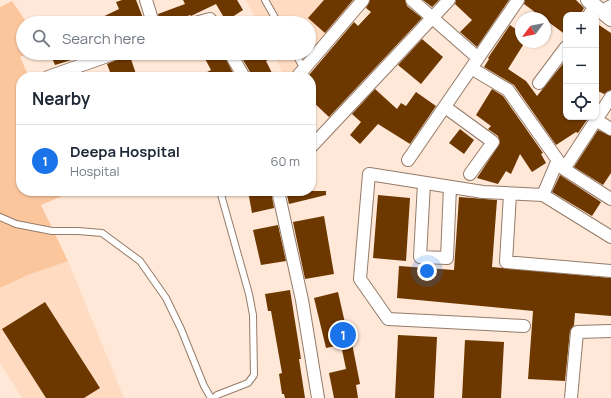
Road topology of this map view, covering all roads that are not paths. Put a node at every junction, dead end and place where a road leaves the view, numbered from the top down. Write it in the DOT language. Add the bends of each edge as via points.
graph roads {
  1 [pos="146,0"];
  2 [pos="265,0"];
  3 [pos="363,0"];
  4 [pos="412,0"];
  5 [pos="449,0"];
  6 [pos="518,0"];
  7 [pos="151,16"];
  8 [pos="274,16"];
  9 [pos="432,18"];
  10 [pos="565,48"];
  11 [pos="316,55"];
  12 [pos="95,60"];
  13 [pos="234,60"];
  14 [pos="297,60"];
  15 [pos="312,60"];
  16 [pos="474,63"];
  17 [pos="73,72"];
  18 [pos="241,72"];
  19 [pos="301,72"];
  20 [pos="302,72"];
  21 [pos="539,83"];
  22 [pos="611,97"];
  23 [pos="445,107"];
  24 [pos="599,115"];
  25 [pos="596,120"];
  26 [pos="611,129"];
  27 [pos="316,142"];
  28 [pos="408,160"];
  29 [pos="561,166"];
  30 [pos="470,174"];
  31 [pos="424,183"];
  32 [pos="450,187"];
  33 [pos="510,194"];
  34 [pos="543,195"];
  35 [pos="221,196"];
  36 [pos="279,196"];
  37 [pos="611,199"];
  38 [pos="0,217"];
  39 [pos="611,237"];
  40 [pos="611,272"];
  41 [pos="524,326"];
  42 [pos="611,331"];
  43 [pos="213,398"];
  44 [pos="318,398"];
  45 [pos="571,398"];
  1 -- 7 [label="street"];
  2 -- 8 [label="lane"];
  3 -- 11 [label="street"];
  4 -- 9 [label="street"];
  5 -- 9 [label="street"];
  6 -- 16 [label="street"];
  9 -- 16 [label="street"];
  9 -- 27 [label="street"];
  10 -- 21 [label="street"];
  12 -- 17 [label="street" via="77,66"];
  13 -- 18 [label="street"];
  14 -- 19 [label="lane"];
  15 -- 20 [label="street"];
  16 -- 23 [label="street"];
  16 -- 29 [label="street" via="508,90"];
  22 -- 24 [label="street"];
  23 -- 28 [label="street"];
  23 -- 30 [label="street" via="493,142"];
  25 -- 26 [label="street"];
  25 -- 29 [label="street"];
  29 -- 34 [label="street"];
  29 -- 37 [label="street"];
  31 -- 32 [label="street"];
  31 -- 32 [label="street" via="420,257 447,258"];
  31 -- 41 [label="street" via="369,174 360,279 388,319"];
  32 -- 33 [label="street"];
  33 -- 34 [label="street"];
  33 -- 40 [label="street" via="506,262"];
  34 -- 39 [label="street"];
  35 -- 43 [label="lane" via="253,315 254,375 248,383"];
  36 -- 44 [label="street" via="302,300"];
  38 -- 43 [label="lane" via="16,224 52,231 102,233 140,261 166,298 204,386"];
  42 -- 45 [label="street" via="577,332"];
}
